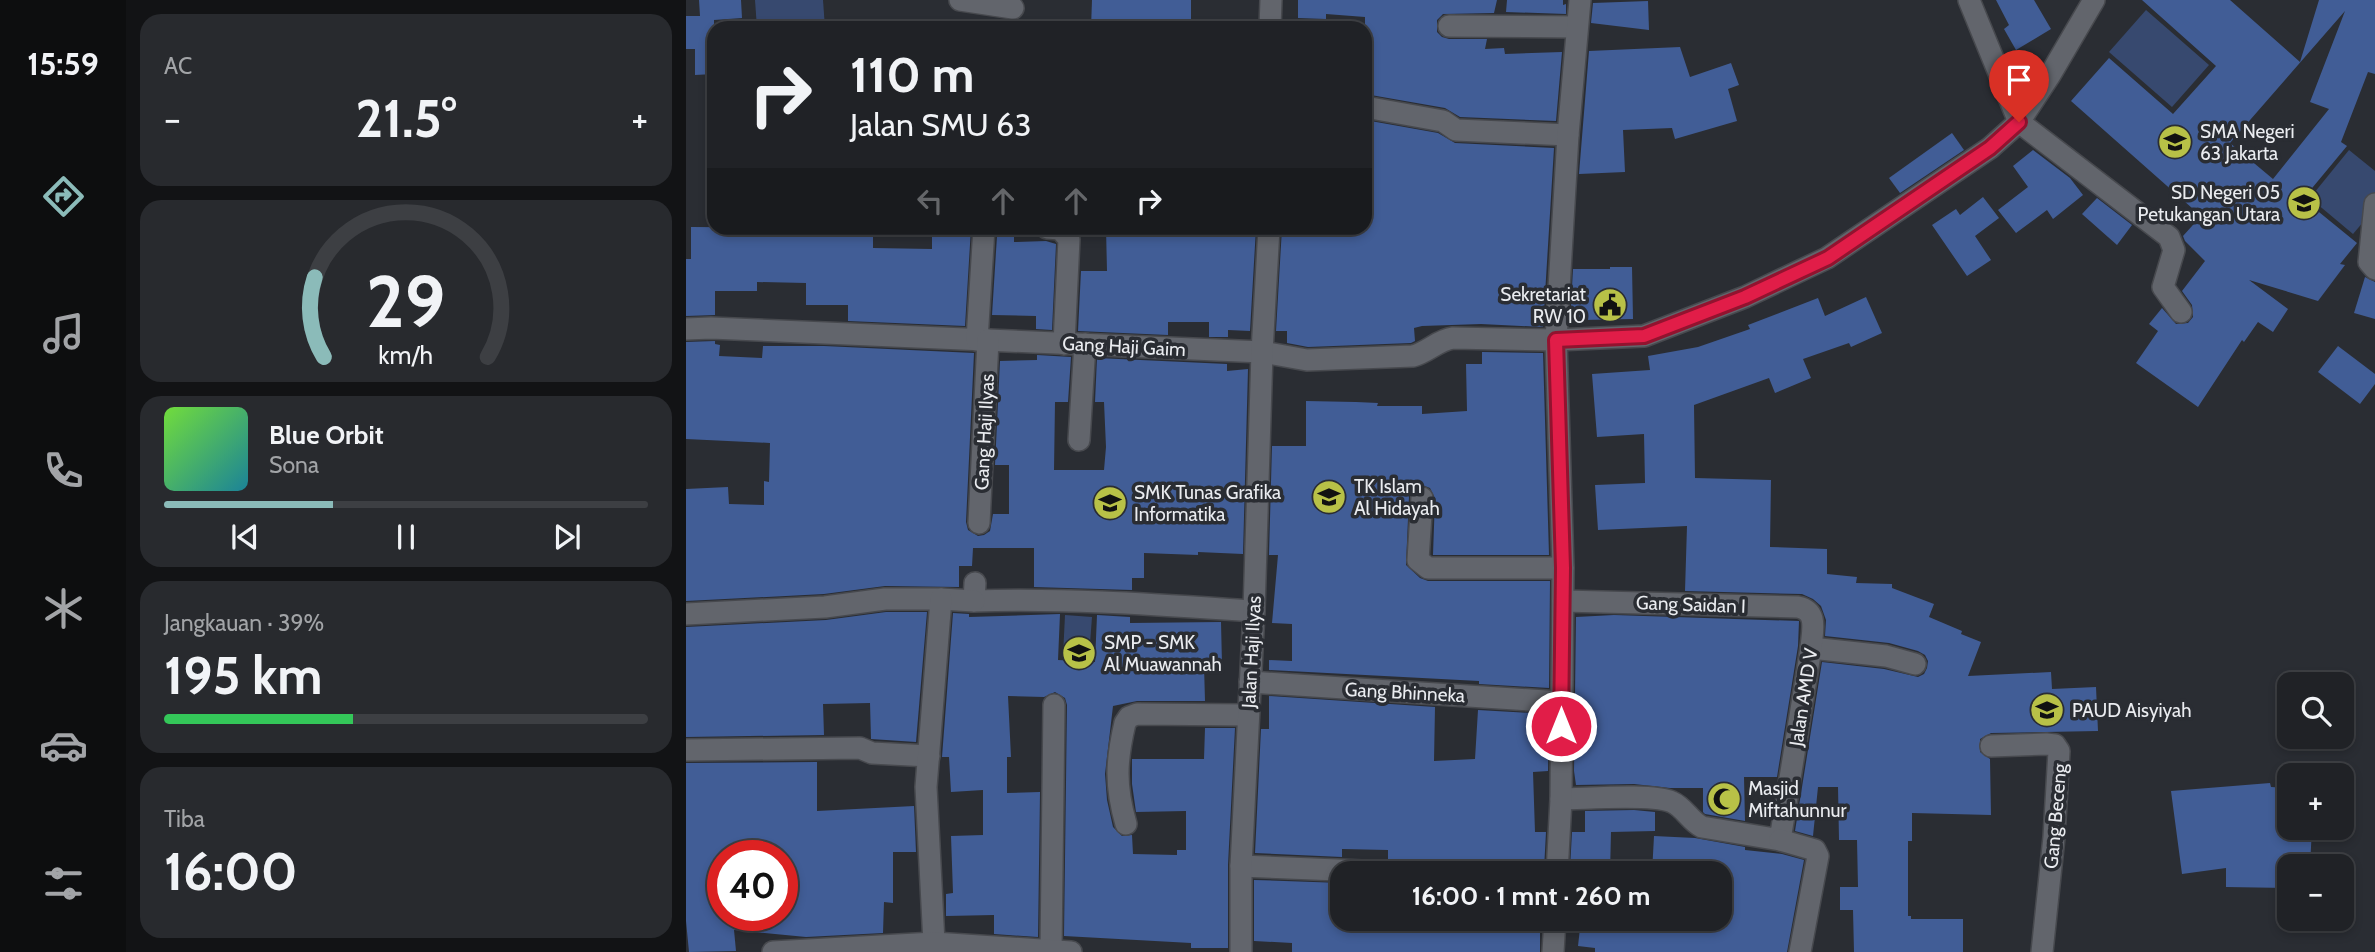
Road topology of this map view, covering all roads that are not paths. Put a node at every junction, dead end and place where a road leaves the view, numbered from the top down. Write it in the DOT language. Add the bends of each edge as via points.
graph roads {
  1 [pos="960,0"];
  2 [pos="1271,0"];
  3 [pos="1580,0"];
  4 [pos="1969,0"];
  5 [pos="2094,0"];
  6 [pos="1013,12"];
  7 [pos="1270,21"];
  8 [pos="1449,26"];
  9 [pos="1577,27"];
  10 [pos="1372,108"];
  11 [pos="2019,122"];
  12 [pos="1568,135"];
  13 [pos="2375,204"];
  14 [pos="984,235"];
  15 [pos="1065,235"];
  16 [pos="1269,235"];
  17 [pos="2375,269"];
  18 [pos="2181,312"];
  19 [pos="686,329"];
  20 [pos="983,340"];
  21 [pos="1556,340"];
  22 [pos="1074,344"];
  23 [pos="1262,352"];
  24 [pos="1079,440"];
  25 [pos="1422,498"];
  26 [pos="979,523"];
  27 [pos="1563,568"];
  28 [pos="941,599"];
  29 [pos="1563,601"];
  30 [pos="1254,611"];
  31 [pos="686,614"];
  32 [pos="1813,618"];
  33 [pos="1811,648"];
  34 [pos="1916,664"];
  35 [pos="1250,682"];
  36 [pos="1561,702"];
  37 [pos="1054,705"];
  38 [pos="1247,715"];
  39 [pos="1991,746"];
  40 [pos="686,750"];
  41 [pos="929,756"];
  42 [pos="1561,799"];
  43 [pos="1125,824"];
  44 [pos="1780,839"];
  45 [pos="1558,861"];
  46 [pos="1241,866"];
  47 [pos="1330,870"];
  48 [pos="1554,931"];
  49 [pos="934,943"];
  50 [pos="1051,951"];
  51 [pos="773,952"];
  52 [pos="1071,952"];
  53 [pos="1241,952"];
  54 [pos="1553,952"];
  55 [pos="1800,952"];
  56 [pos="2042,952"];
  1 -- 6 [label="street"];
  2 -- 7 [label="street"];
  3 -- 9 [label="street"];
  4 -- 11 [label="street"];
  5 -- 11 [label="street, Gang Haji Gaim"];
  8 -- 9 [label="street"];
  9 -- 12 [label="street"];
  10 -- 12 [label="street" via="1443,121 1456,131"];
  11 -- 18 [label="street" via="2169,237 2174,250 2163,287"];
  11 -- 21 [label="street, Gang Haji Gaim" via="1990,148 1828,258 1745,297 1644,336"];
  12 -- 21 [label="street"];
  13 -- 17 [label="street" via="2369,262"];
  14 -- 20 [label="street, Gang Haji Ilyas"];
  15 -- 22 [label="street"];
  16 -- 23 [label="street, Jalan Haji Ilyas"];
  19 -- 20 [label="street, Gang Haji Gaim"];
  20 -- 22 [label="street, Gang Haji Gaim"];
  20 -- 26 [label="street, Gang Haji Ilyas"];
  21 -- 23 [label="street, Gang Haji Gaim" via="1453,338 1413,356 1307,360"];
  21 -- 27 [label="street"];
  22 -- 23 [label="street, Gang Haji Gaim"];
  22 -- 24 [label="street"];
  23 -- 30 [label="street, Jalan Haji Ilyas"];
  25 -- 27 [label="street" via="1418,560 1428,568"];
  27 -- 29 [label="street"];
  28 -- 30 [label="street" via="974,592 1021,600"];
  28 -- 31 [label="street"];
  28 -- 41 [label="street"];
  29 -- 32 [label="street, Gang Saidan I" via="1798,607"];
  29 -- 36 [label="street"];
  30 -- 35 [label="street, Jalan Haji Ilyas"];
  32 -- 33 [label="street, Jalan AMD V"];
  33 -- 34 [label="street"];
  33 -- 44 [label="street, Jalan AMD V"];
  35 -- 36 [label="street, Gang Bhinneka"];
  35 -- 38 [label="street, Jalan Haji Ilyas"];
  36 -- 42 [label="street"];
  37 -- 50 [label="street"];
  38 -- 43 [label="street" via="1129,717 1116,765"];
  38 -- 46 [label="street, Jalan Haji Ilyas"];
  39 -- 56 [label="street, Gang Beceng" via="2046,744 2059,751"];
  40 -- 41 [label="street" via="860,748 872,753"];
  41 -- 49 [label="street" via="926,787"];
  42 -- 44 [label="street" via="1651,798 1671,802 1702,827"];
  42 -- 45 [label="street"];
  44 -- 55 [label="street" via="1815,850 1818,856"];
  46 -- 47 [label="street"];
  46 -- 53 [label="street, Jalan Haji Ilyas"];
  48 -- 54 [label="street"];
  49 -- 50 [label="street"];
  49 -- 51 [label="street"];
  50 -- 52 [label="street"];
}
